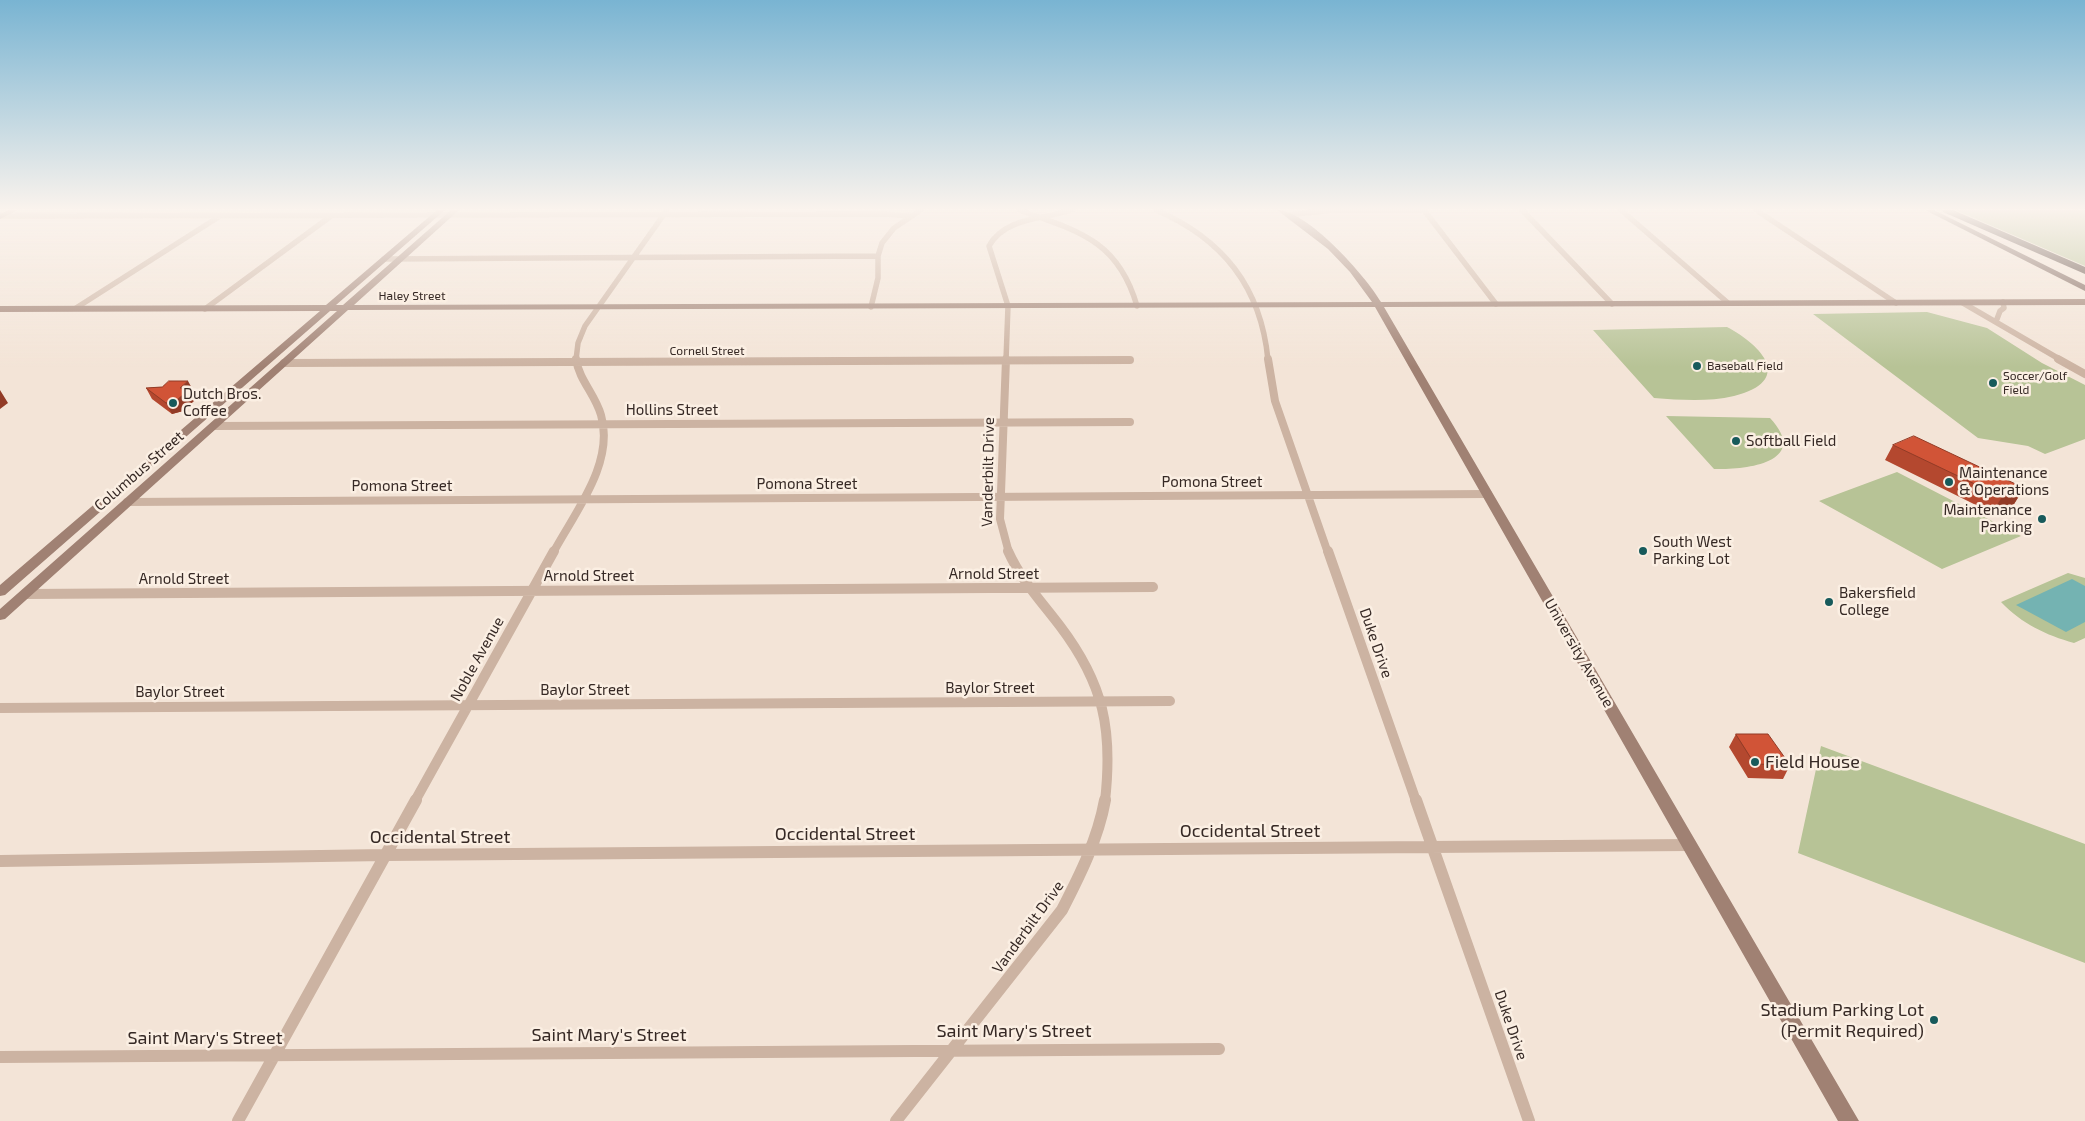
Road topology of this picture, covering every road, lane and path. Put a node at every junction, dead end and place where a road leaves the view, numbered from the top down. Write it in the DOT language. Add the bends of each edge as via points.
graph roads {
  1 [pos="148,262"];
  2 [pos="268,262"];
  3 [pos="380,262"];
  4 [pos="395,262"];
  5 [pos="629,262"];
  6 [pos="878,262"];
  7 [pos="993,262"];
  8 [pos="1115,262"];
  9 [pos="1230,262"];
  10 [pos="1346,262"];
  11 [pos="1464,262"];
  12 [pos="1572,262"];
  13 [pos="1681,262"];
  14 [pos="1835,262"];
  15 [pos="2034,262"];
  16 [pos="2065,262"];
  17 [pos="2085,271"];
  18 [pos="2085,288"];
  19 [pos="1974,302"];
  20 [pos="2003,302"];
  21 [pos="2085,302"];
  22 [pos="1728,303"];
  23 [pos="1896,303"];
  24 [pos="1963,303"];
  25 [pos="1496,304"];
  26 [pos="1612,304"];
  27 [pos="1255,305"];
  28 [pos="1379,305"];
  29 [pos="1008,306"];
  30 [pos="1137,306"];
  31 [pos="871,307"];
  32 [pos="76,308"];
  33 [pos="344,308"];
  34 [pos="598,308"];
  35 [pos="0,309"];
  36 [pos="205,309"];
  37 [pos="328,309"];
  38 [pos="2000,322"];
  39 [pos="1006,360"];
  40 [pos="1130,360"];
  41 [pos="576,362"];
  42 [pos="284,363"];
  43 [pos="264,364"];
  44 [pos="2085,374"];
  45 [pos="1004,422"];
  46 [pos="1130,422"];
  47 [pos="603,424"];
  48 [pos="192,425"];
  49 [pos="214,426"];
  50 [pos="1488,494"];
  51 [pos="1308,495"];
  52 [pos="1001,497"];
  53 [pos="583,499"];
  54 [pos="126,502"];
  55 [pos="102,503"];
  56 [pos="1154,587"];
  57 [pos="1027,588"];
  58 [pos="532,590"];
  59 [pos="0,592"];
  60 [pos="25,594"];
  61 [pos="0,616"];
  62 [pos="1100,702"];
  63 [pos="1170,702"];
  64 [pos="468,706"];
  65 [pos="0,708"];
  66 [pos="1690,845"];
  67 [pos="1432,848"];
  68 [pos="1092,850"];
  69 [pos="385,855"];
  70 [pos="0,861"];
  71 [pos="1219,1048"];
  72 [pos="952,1051"];
  73 [pos="274,1056"];
  74 [pos="0,1057"];
  75 [pos="238,1121"];
  76 [pos="896,1121"];
  77 [pos="1529,1121"];
  78 [pos="1849,1121"];
  1 -- 32 [label="street"];
  2 -- 36 [label="street"];
  3 -- 37 [label="street, Columbus Street"];
  4 -- 33 [label="street, Columbus Street"];
  5 -- 34 [label="street, Noble Avenue"];
  6 -- 31 [label="street"];
  7 -- 29 [label="street, Vanderbilt Drive"];
  8 -- 30 [label="street" via="1126,276"];
  9 -- 27 [label="street, Duke Drive" via="1244,281"];
  10 -- 28 [label="street, University Avenue"];
  11 -- 25 [label="street"];
  12 -- 26 [label="street"];
  13 -- 22 [label="street"];
  14 -- 23 [label="street"];
  15 -- 18 [label="main road"];
  16 -- 17 [label="highway"];
  19 -- 20 [label="street, Haley Street"];
  19 -- 24 [label="street, Haley Street"];
  19 -- 38 [label="street"];
  20 -- 21 [label="street, Haley Street"];
  20 -- 38 [label="street"];
  22 -- 23 [label="street, Haley Street"];
  22 -- 26 [label="street, Haley Street"];
  23 -- 24 [label="street, Haley Street"];
  24 -- 38 [label="street" via="1989,320"];
  25 -- 26 [label="street, Haley Street"];
  25 -- 28 [label="street, Haley Street"];
  27 -- 28 [label="street, Haley Street"];
  27 -- 30 [label="street, Haley Street"];
  27 -- 51 [label="street, Duke Drive" via="1265,338 1272,389"];
  28 -- 50 [label="street, University Avenue"];
  29 -- 30 [label="street, Haley Street"];
  29 -- 31 [label="street, Haley Street"];
  29 -- 39 [label="street, Vanderbilt Drive"];
  31 -- 34 [label="street, Haley Street"];
  32 -- 35 [label="street, Haley Street"];
  32 -- 36 [label="street, Haley Street"];
  33 -- 34 [label="street, Haley Street"];
  33 -- 37 [label="street, Haley Street"];
  33 -- 42 [label="street, Columbus Street"];
  34 -- 41 [label="street, Noble Avenue" via="580,337"];
  36 -- 37 [label="street, Haley Street"];
  37 -- 43 [label="street, Columbus Street"];
  38 -- 44 [label="street"];
  39 -- 40 [label="street, Cornell Street"];
  39 -- 41 [label="street, Cornell Street"];
  39 -- 45 [label="street, Vanderbilt Drive"];
  41 -- 42 [label="street, Cornell Street"];
  41 -- 47 [label="street, Noble Avenue"];
  42 -- 43 [label="street"];
  42 -- 49 [label="street, Columbus Street"];
  43 -- 48 [label="street, Columbus Street"];
  45 -- 46 [label="street, Hollins Street"];
  45 -- 47 [label="street, Hollins Street"];
  45 -- 52 [label="street, Vanderbilt Drive"];
  47 -- 49 [label="street, Hollins Street"];
  47 -- 53 [label="street, Noble Avenue" via="601,458"];
  48 -- 49 [label="street"];
  48 -- 55 [label="street, Columbus Street"];
  49 -- 54 [label="street, Columbus Street"];
  50 -- 51 [label="street, Pomona Street"];
  50 -- 66 [label="street, University Avenue"];
  51 -- 52 [label="street, Pomona Street"];
  51 -- 67 [label="street, Duke Drive"];
  52 -- 53 [label="street, Pomona Street"];
  52 -- 57 [label="street, Vanderbilt Drive" via="1002,538"];
  53 -- 54 [label="street, Pomona Street"];
  53 -- 58 [label="street, Noble Avenue"];
  54 -- 55 [label="street"];
  54 -- 60 [label="street, Columbus Street"];
  55 -- 59 [label="street, Columbus Street"];
  56 -- 57 [label="street, Arnold Street"];
  57 -- 58 [label="street, Arnold Street"];
  57 -- 62 [label="street, Vanderbilt Drive" via="1076,649 1088,669"];
  58 -- 60 [label="street, Arnold Street"];
  58 -- 64 [label="street, Noble Avenue"];
  60 -- 61 [label="street, Columbus Street"];
  62 -- 63 [label="street, Baylor Street"];
  62 -- 64 [label="street, Baylor Street"];
  62 -- 68 [label="street, Vanderbilt Drive" via="1109,751 1108,777 1105,805"];
  64 -- 65 [label="street, Baylor Street"];
  64 -- 69 [label="street, Noble Avenue"];
  66 -- 67 [label="street, Occidental Street"];
  66 -- 78 [label="street, University Avenue"];
  67 -- 68 [label="street, Occidental Street"];
  67 -- 77 [label="street, Duke Drive"];
  68 -- 69 [label="street, Occidental Street"];
  68 -- 72 [label="street, Vanderbilt Drive" via="1062,910"];
  69 -- 70 [label="street, Occidental Street"];
  69 -- 73 [label="street, Noble Avenue"];
  71 -- 72 [label="street, Saint Mary's Street"];
  72 -- 73 [label="street, Saint Mary's Street"];
  72 -- 76 [label="street, Vanderbilt Drive"];
  73 -- 74 [label="street, Saint Mary's Street"];
  73 -- 75 [label="street, Noble Avenue"];
}
